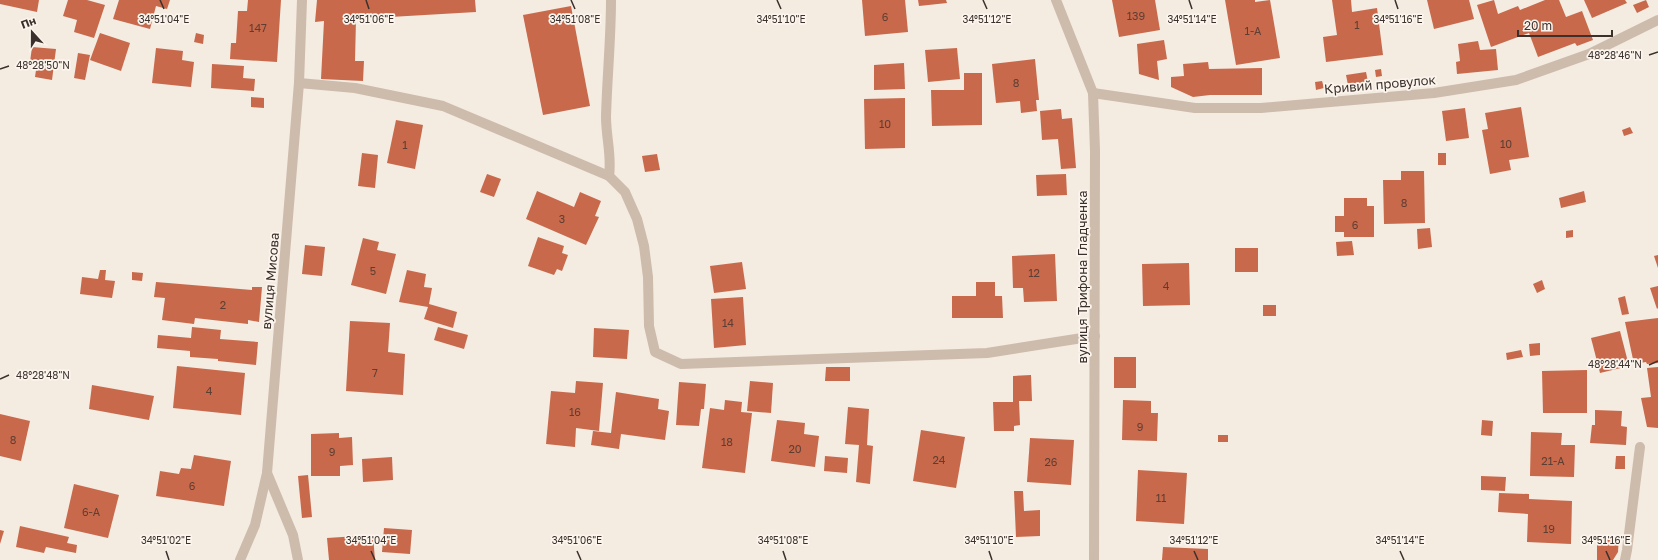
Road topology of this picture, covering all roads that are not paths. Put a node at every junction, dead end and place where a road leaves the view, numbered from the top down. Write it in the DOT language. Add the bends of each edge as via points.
graph roads {
  1 [pos="302,0"];
  2 [pos="610,0"];
  3 [pos="1056,0"];
  4 [pos="1658,20"];
  5 [pos="299,83"];
  6 [pos="1093,93"];
  7 [pos="609,176"];
  8 [pos="1095,336"];
  9 [pos="1640,447"];
  10 [pos="267,473"];
  11 [pos="240,560"];
  12 [pos="298,560"];
  13 [pos="1094,560"];
  14 [pos="1625,560"];
  1 -- 5 [label="street, вулиця Мисова"];
  2 -- 7 [label="street" via="611,32 606,119"];
  3 -- 6 [label="street, вулиця Трифона Гладченка"];
  4 -- 6 [label="street, Кривий провулок" via="1589,54 1516,80 1434,93 1261,108 1195,108"];
  5 -- 7 [label="street" via="355,88 443,106"];
  5 -- 10 [label="street, вулиця Мисова"];
  6 -- 8 [label="street, вулиця Трифона Гладченка"];
  7 -- 8 [label="street" via="624,192 637,219 644,246 648,276 649,326 655,352 681,364 987,353"];
  8 -- 13 [label="street, вулиця Трифона Гладченка"];
  9 -- 14 [label="street"];
  10 -- 11 [label="street, вулиця Мисова" via="255,525"];
  10 -- 12 [label="street" via="294,535"];
}
